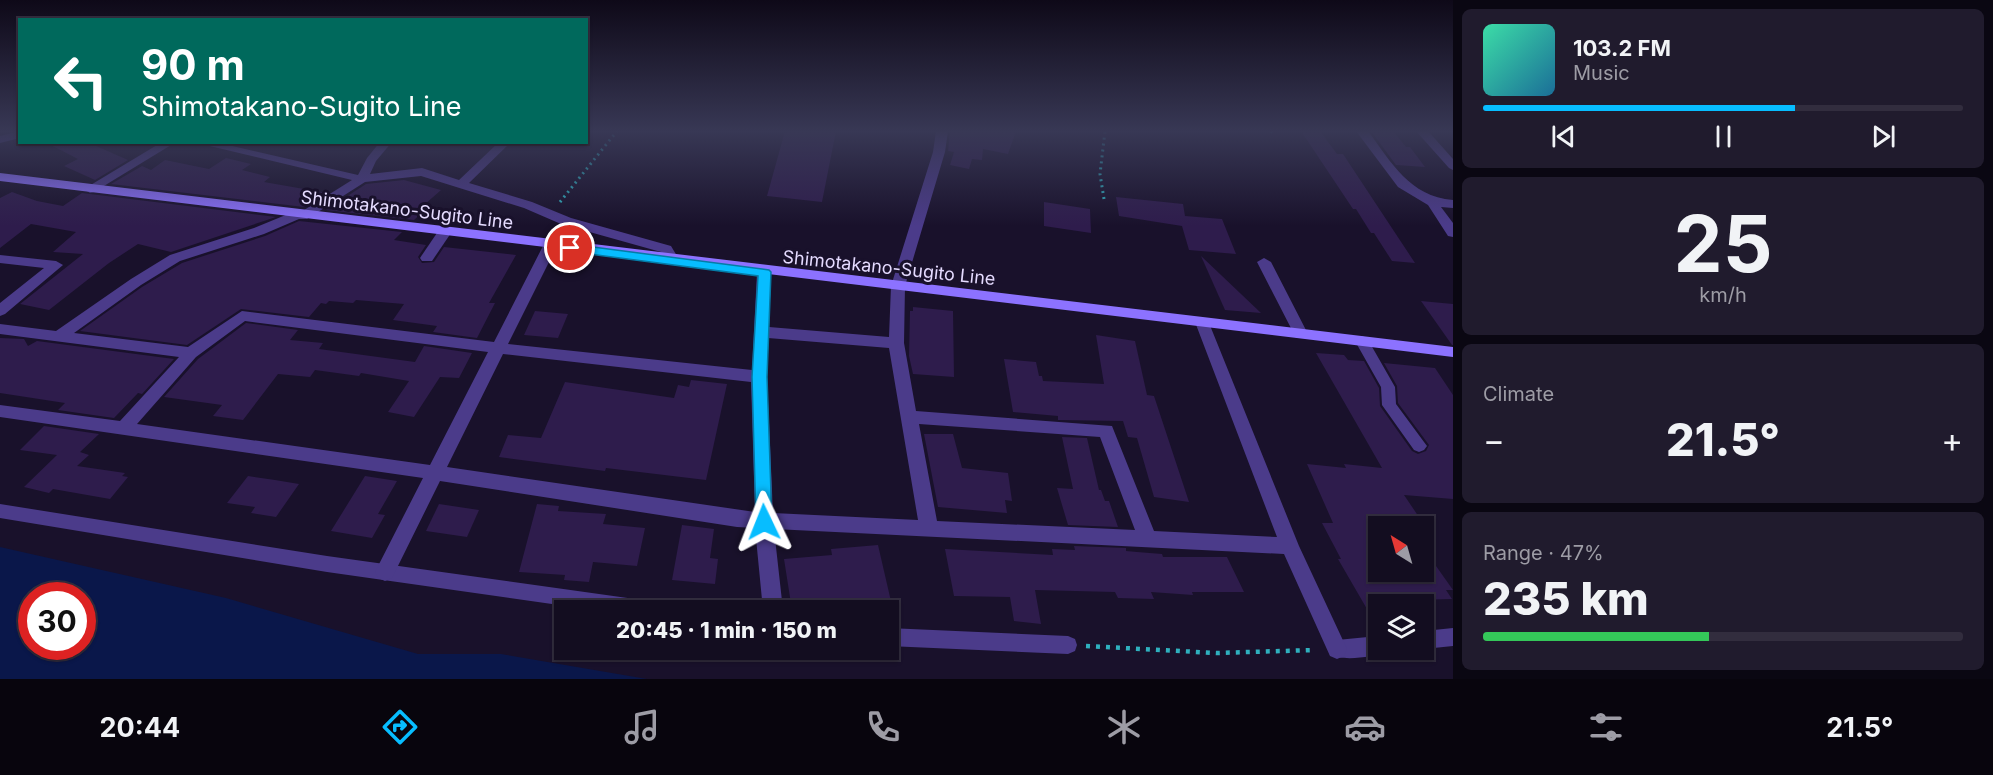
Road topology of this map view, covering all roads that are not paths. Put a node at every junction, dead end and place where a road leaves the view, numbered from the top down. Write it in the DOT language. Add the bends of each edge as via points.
graph roads {
  1 [pos="135,163"];
  2 [pos="290,163"];
  3 [pos="370,163"];
  4 [pos="484,163"];
  5 [pos="936,163"];
  6 [pos="1386,163"];
  7 [pos="0,177"];
  8 [pos="362,179"];
  9 [pos="461,184"];
  10 [pos="90,189"];
  11 [pos="1432,202"];
  12 [pos="1453,204"];
  13 [pos="300,215"];
  14 [pos="444,233"];
  15 [pos="1453,233"];
  16 [pos="550,246"];
  17 [pos="427,258"];
  18 [pos="0,259"];
  19 [pos="673,261"];
  20 [pos="1264,262"];
  21 [pos="764,272"];
  22 [pos="898,285"];
  23 [pos="0,311"];
  24 [pos="1202,322"];
  25 [pos="0,329"];
  26 [pos="761,332"];
  27 [pos="1301,334"];
  28 [pos="58,337"];
  29 [pos="1362,341"];
  30 [pos="896,343"];
  31 [pos="498,348"];
  32 [pos="1453,352"];
  33 [pos="191,353"];
  34 [pos="759,377"];
  35 [pos="0,411"];
  36 [pos="910,417"];
  37 [pos="124,428"];
  38 [pos="1419,446"];
  39 [pos="436,473"];
  40 [pos="0,511"];
  41 [pos="764,522"];
  42 [pos="929,528"];
  43 [pos="1148,539"];
  44 [pos="1290,546"];
  45 [pos="385,572"];
  46 [pos="580,600"];
  47 [pos="772,600"];
  48 [pos="899,637"];
  49 [pos="1453,637"];
  50 [pos="1434,639"];
  51 [pos="1068,645"];
  52 [pos="1368,646"];
  53 [pos="1337,649"];
  1 -- 10 [label="street"];
  2 -- 8 [label="street"];
  3 -- 8 [label="street"];
  4 -- 9 [label="street"];
  5 -- 22 [label="street"];
  6 -- 11 [label="street" via="1402,184"];
  7 -- 10 [label="main road, Shimotakano-Sugito Line"];
  8 -- 9 [label="street" via="422,172"];
  8 -- 13 [label="street"];
  9 -- 19 [label="street" via="613,236 666,249"];
  10 -- 13 [label="main road, Shimotakano-Sugito Line"];
  11 -- 12 [label="street"];
  11 -- 15 [label="street"];
  13 -- 14 [label="main road, Shimotakano-Sugito Line"];
  13 -- 28 [label="street" via="175,258"];
  14 -- 16 [label="main road, Shimotakano-Sugito Line"];
  14 -- 17 [label="street"];
  16 -- 19 [label="main road, Shimotakano-Sugito Line"];
  16 -- 31 [label="street"];
  18 -- 23 [label="street" via="56,265"];
  19 -- 21 [label="main road, Shimotakano-Sugito Line"];
  20 -- 27 [label="street"];
  21 -- 22 [label="main road, Shimotakano-Sugito Line"];
  21 -- 26 [label="street"];
  22 -- 24 [label="main road, Shimotakano-Sugito Line"];
  22 -- 30 [label="street"];
  24 -- 27 [label="main road, Shimotakano-Sugito Line"];
  24 -- 44 [label="street"];
  25 -- 28 [label="street"];
  26 -- 30 [label="street"];
  26 -- 34 [label="street"];
  27 -- 29 [label="main road, Shimotakano-Sugito Line"];
  28 -- 33 [label="street"];
  29 -- 32 [label="main road, Shimotakano-Sugito Line"];
  29 -- 38 [label="lane" via="1388,387 1389,405"];
  30 -- 36 [label="street"];
  31 -- 33 [label="street" via="242,315"];
  31 -- 34 [label="street"];
  31 -- 39 [label="street"];
  33 -- 37 [label="street"];
  34 -- 41 [label="street"];
  35 -- 37 [label="street"];
  36 -- 42 [label="street"];
  36 -- 43 [label="street" via="1106,431"];
  37 -- 39 [label="street"];
  39 -- 41 [label="street"];
  39 -- 45 [label="street"];
  40 -- 45 [label="lane"];
  41 -- 42 [label="street"];
  41 -- 47 [label="street"];
  42 -- 43 [label="street"];
  43 -- 44 [label="street"];
  44 -- 53 [label="street"];
  45 -- 46 [label="lane"];
  48 -- 51 [label="lane"];
  49 -- 50 [label="lane"];
  52 -- 53 [label="lane"];
}
